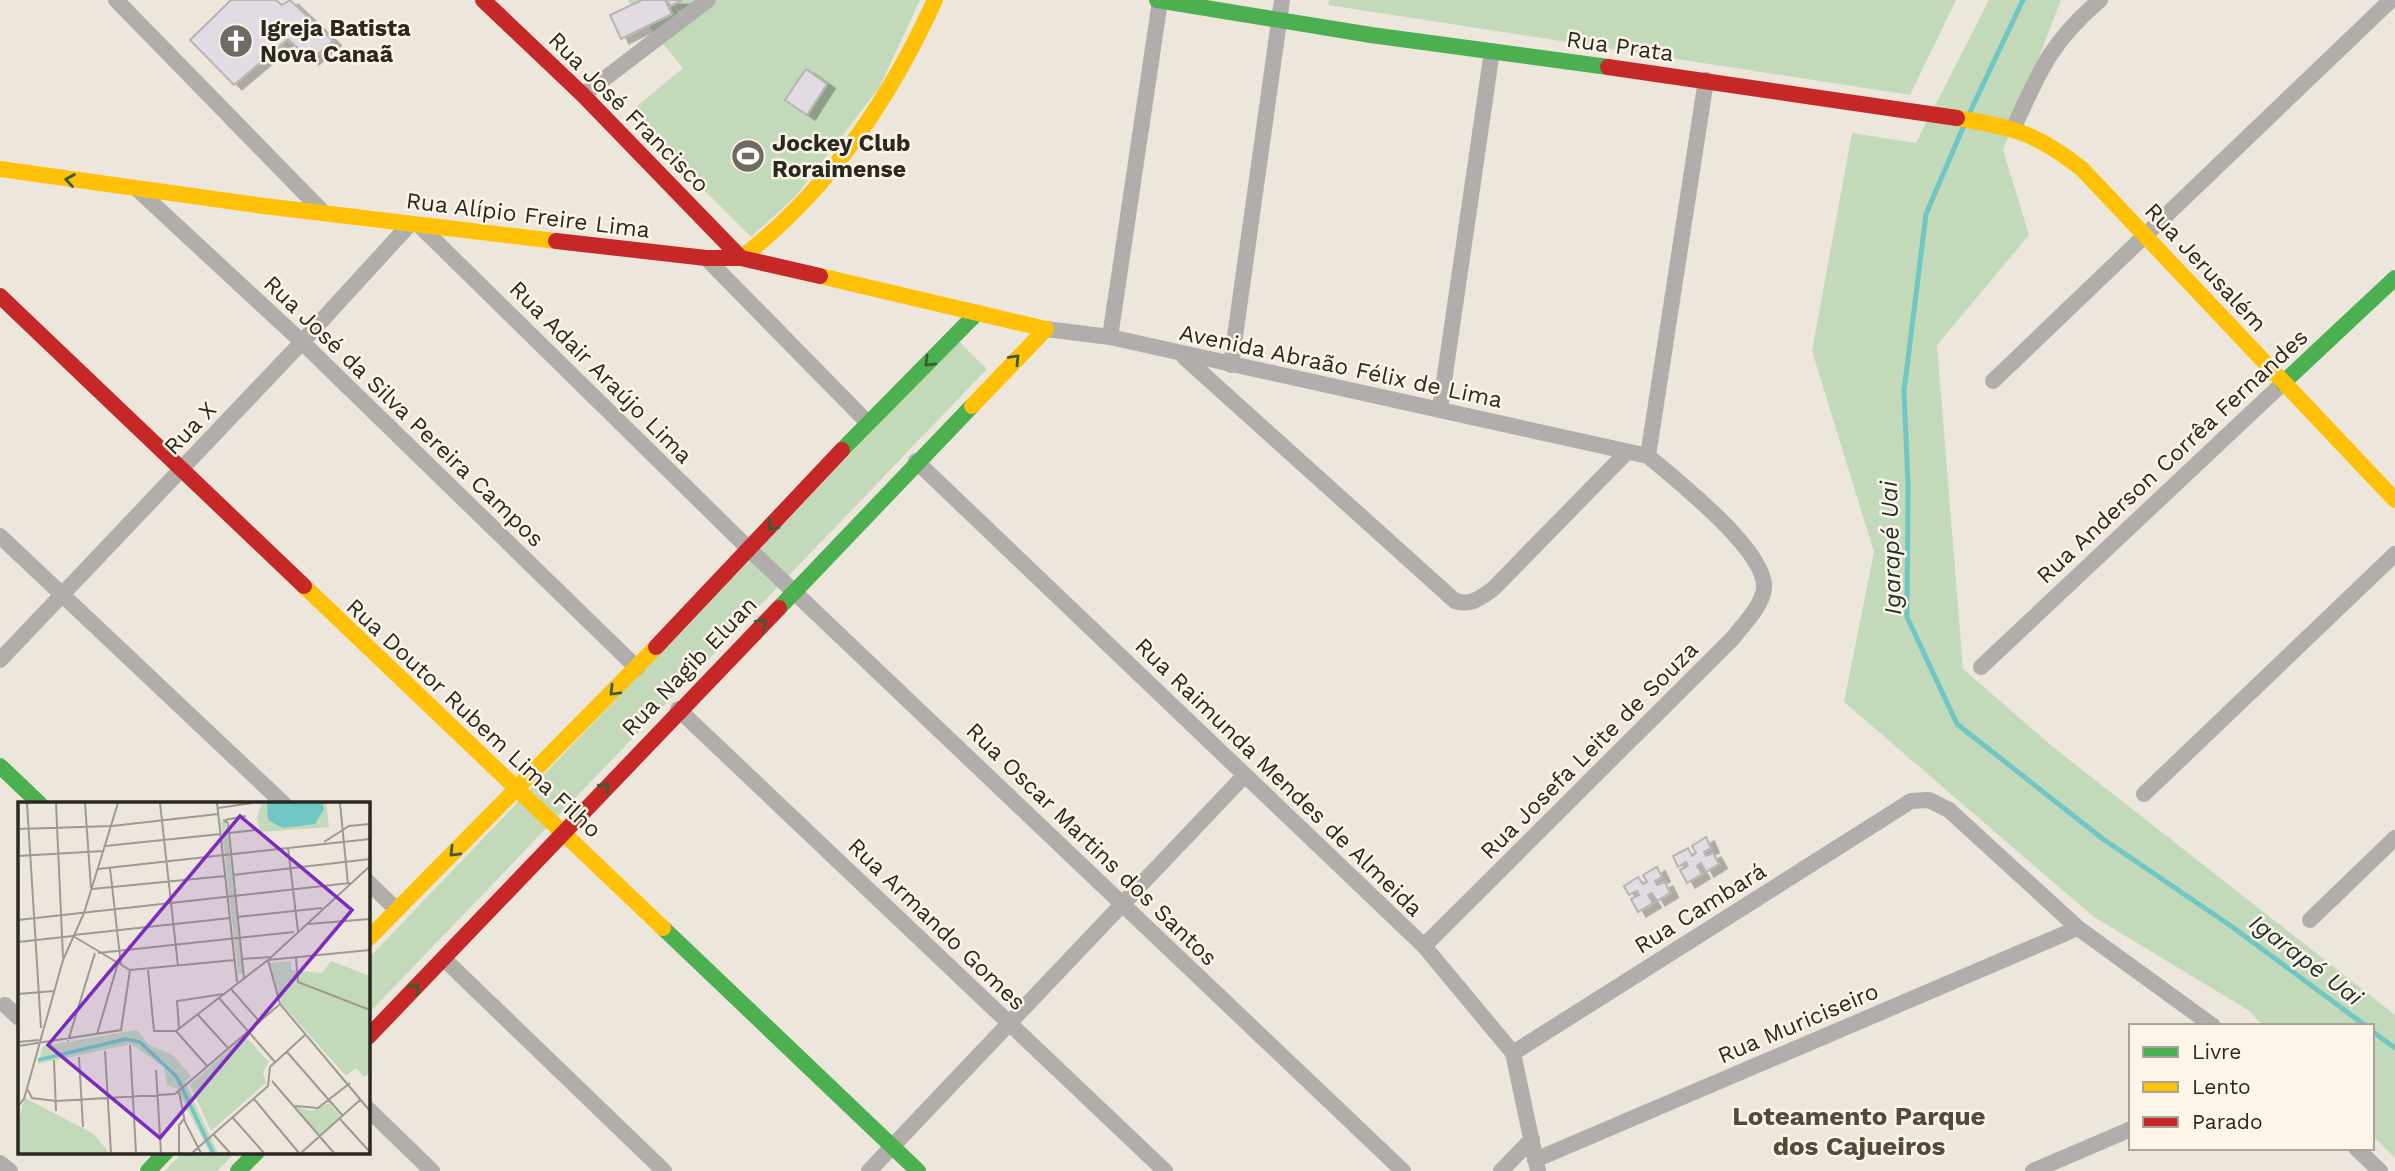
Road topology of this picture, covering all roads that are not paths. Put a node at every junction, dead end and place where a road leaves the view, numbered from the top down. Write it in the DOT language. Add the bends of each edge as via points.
graph roads {
  1 [pos="116,0"];
  2 [pos="483,0"];
  3 [pos="708,0"];
  4 [pos="935,0"];
  5 [pos="1159,0"];
  6 [pos="1282,0"];
  7 [pos="2099,0"];
  8 [pos="2391,0"];
  9 [pos="1279,19"];
  10 [pos="1492,51"];
  11 [pos="1706,80"];
  12 [pos="583,95"];
  13 [pos="2014,127"];
  14 [pos="2070,157"];
  15 [pos="0,169"];
  16 [pos="138,190"];
  17 [pos="322,211"];
  18 [pos="415,225"];
  19 [pos="2145,235"];
  20 [pos="706,258"];
  21 [pos="741,258"];
  22 [pos="2395,278"];
  23 [pos="740,293"];
  24 [pos="0,296"];
  25 [pos="977,313"];
  26 [pos="1046,328"];
  27 [pos="1110,337"];
  28 [pos="302,342"];
  29 [pos="1182,355"];
  30 [pos="1231,365"];
  31 [pos="1993,381"];
  32 [pos="2283,383"];
  33 [pos="1440,410"];
  34 [pos="868,422"];
  35 [pos="1627,452"];
  36 [pos="1648,456"];
  37 [pos="916,461"];
  38 [pos="180,471"];
  39 [pos="2395,500"];
  40 [pos="0,536"];
  41 [pos="750,550"];
  42 [pos="2395,554"];
  43 [pos="793,591"];
  44 [pos="62,595"];
  45 [pos="0,660"];
  46 [pos="1980,667"];
  47 [pos="637,668"];
  48 [pos="678,709"];
  49 [pos="0,766"];
  50 [pos="1244,776"];
  51 [pos="516,790"];
  52 [pos="2144,794"];
  53 [pos="39,802"];
  54 [pos="283,802"];
  55 [pos="562,833"];
  56 [pos="2395,838"];
  57 [pos="369,883"];
  58 [pos="1123,906"];
  59 [pos="396,909"];
  60 [pos="2310,920"];
  61 [pos="2078,928"];
  62 [pos="369,938"];
  63 [pos="1424,946"];
  64 [pos="444,959"];
  65 [pos="5,1005"];
  66 [pos="18,1017"];
  67 [pos="1007,1024"];
  68 [pos="2210,1024"];
  69 [pos="369,1036"];
  70 [pos="1513,1054"];
  71 [pos="369,1110"];
  72 [pos="2129,1130"];
  73 [pos="1532,1139"];
  74 [pos="892,1146"];
  75 [pos="2358,1150"];
  76 [pos="162,1154"];
  77 [pos="255,1154"];
  78 [pos="0,1163"];
  79 [pos="1536,1166"];
  80 [pos="10,1171"];
  81 [pos="148,1171"];
  82 [pos="238,1171"];
  83 [pos="432,1171"];
  84 [pos="664,1171"];
  85 [pos="869,1171"];
  86 [pos="918,1171"];
  87 [pos="1165,1171"];
  88 [pos="1403,1171"];
  89 [pos="1501,1171"];
  90 [pos="2033,1171"];
  91 [pos="2380,1171"];
  1 -- 17 [label="street"];
  2 -- 12 [label="street, Rua José Francisco"];
  3 -- 12 [label="street"];
  4 -- 21 [label="street" via="899,75 866,123 786,220"];
  5 -- 9 [label="street, Rua Prata"];
  5 -- 27 [label="street"];
  6 -- 9 [label="street"];
  7 -- 13 [label="street" via="2044,60"];
  8 -- 19 [label="street"];
  9 -- 10 [label="street, Rua Prata"];
  9 -- 30 [label="street"];
  10 -- 11 [label="street, Rua Prata"];
  10 -- 33 [label="street"];
  11 -- 13 [label="street, Rua Prata" via="1815,93"];
  11 -- 36 [label="street"];
  12 -- 21 [label="street, Rua José Francisco"];
  13 -- 14 [label="street, Rua Prata"];
  14 -- 19 [label="street, Rua Jerusalém"];
  16 -- 15 [label="street, Rua Alípio Freire Lima, one-way"];
  16 -- 17 [label="street, Rua Alípio Freire Lima"];
  16 -- 28 [label="street, Rua José da Silva Pereira Campos"];
  17 -- 18 [label="street, Rua Alípio Freire Lima"];
  18 -- 20 [label="street, Rua Alípio Freire Lima"];
  18 -- 28 [label="street, Rua X"];
  18 -- 41 [label="street, Rua Adair Araújo Lima"];
  19 -- 31 [label="street"];
  19 -- 32 [label="street, Rua Jerusalém"];
  20 -- 21 [label="street, Rua Alípio Freire Lima"];
  20 -- 23 [label="street"];
  21 -- 23 [label="street" via="730,271"];
  21 -- 25 [label="street, Rua Alípio Freire Lima"];
  22 -- 32 [label="street, Rua Anderson Corrêa Fernandes"];
  23 -- 34 [label="street"];
  24 -- 38 [label="street, Rua Doutor Rubem Lima Filho"];
  25 -- 26 [label="street, Rua Alípio Freire Lima"];
  25 -- 34 [label="street, Rua Nagib Eluan, one-way"];
  26 -- 27 [label="street, Avenida Abraão Félix de Lima"];
  37 -- 26 [label="street, Rua Nagib Eluan, one-way"];
  27 -- 29 [label="street, Avenida Abraão Félix de Lima"];
  28 -- 38 [label="street, Rua X"];
  28 -- 47 [label="street, Rua José da Silva Pereira Campos"];
  29 -- 30 [label="street, Avenida Abraão Félix de Lima"];
  29 -- 35 [label="street" via="1455,601 1464,604 1493,589"];
  30 -- 33 [label="street, Avenida Abraão Félix de Lima"];
  32 -- 39 [label="street, Rua Jerusalém"];
  32 -- 46 [label="street, Rua Anderson Corrêa Fernandes"];
  33 -- 35 [label="street, Avenida Abraão Félix de Lima"];
  34 -- 41 [label="street, Rua Nagib Eluan, one-way"];
  35 -- 36 [label="street, Avenida Abraão Félix de Lima"];
  36 -- 63 [label="street, Rua Josefa Leite de Souza" via="1710,509 1747,550 1763,573 1764,591 1733,638"];
  37 -- 43 [label="street, Rua Nagib Eluan"];
  37 -- 50 [label="street, Rua Raimunda Mendes de Almeida"];
  38 -- 44 [label="street, Rua X"];
  38 -- 51 [label="street, Rua Doutor Rubem Lima Filho"];
  40 -- 44 [label="street"];
  41 -- 43 [label="street, Rua Oscar Martins dos Santos"];
  41 -- 47 [label="street, Rua Nagib Eluan"];
  42 -- 52 [label="street"];
  48 -- 43 [label="street, Rua Nagib Eluan, one-way"];
  43 -- 58 [label="street, Rua Oscar Martins dos Santos"];
  44 -- 45 [label="street, Rua X"];
  44 -- 54 [label="street"];
  47 -- 51 [label="street, Rua Nagib Eluan, one-way"];
  55 -- 48 [label="street, Rua Nagib Eluan, one-way"];
  48 -- 67 [label="street, Rua Armando Gomes"];
  49 -- 53 [label="street"];
  50 -- 58 [label="street"];
  50 -- 63 [label="street, Rua Raimunda Mendes de Almeida"];
  51 -- 55 [label="street, Rua Doutor Rubem Lima Filho"];
  51 -- 59 [label="street, Rua Nagib Eluan, one-way"];
  55 -- 64 [label="street, Rua Nagib Eluan"];
  55 -- 74 [label="street, Rua Doutor Rubem Lima Filho"];
  56 -- 60 [label="street"];
  57 -- 59 [label="street"];
  58 -- 67 [label="street"];
  58 -- 88 [label="street, Rua Oscar Martins dos Santos"];
  59 -- 62 [label="street, Rua Nagib Eluan"];
  61 -- 68 [label="street"];
  61 -- 70 [label="street, Rua Cambará" via="1949,810 1929,800 1911,801"];
  61 -- 79 [label="street, Rua Muriciseiro"];
  63 -- 70 [label="street, Rua Raimunda Mendes de Almeida"];
  69 -- 64 [label="street, Rua Nagib Eluan, one-way"];
  64 -- 84 [label="street"];
  65 -- 66 [label="street"];
  67 -- 74 [label="street"];
  67 -- 87 [label="street, Rua Armando Gomes"];
  70 -- 73 [label="street, Rua Raimunda Mendes de Almeida"];
  71 -- 83 [label="street"];
  72 -- 90 [label="street"];
  73 -- 79 [label="street, Rua Raimunda Mendes de Almeida"];
  73 -- 89 [label="street"];
  74 -- 85 [label="street"];
  74 -- 86 [label="street, Rua Doutor Rubem Lima Filho"];
  75 -- 91 [label="street"];
  76 -- 81 [label="street"];
  77 -- 82 [label="street"];
  78 -- 80 [label="street"];
}
